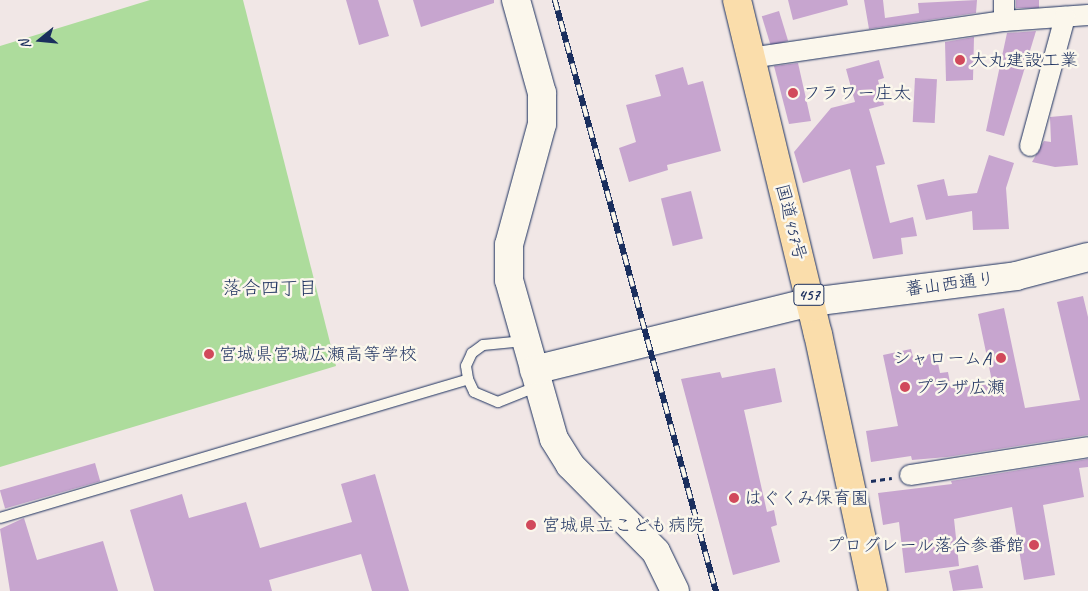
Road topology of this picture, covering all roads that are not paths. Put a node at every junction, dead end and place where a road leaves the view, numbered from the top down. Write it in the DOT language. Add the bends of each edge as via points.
graph roads {
  1 [pos="516,0"];
  2 [pos="737,0"];
  3 [pos="1004,0"];
  4 [pos="1088,15"];
  5 [pos="1065,17"];
  6 [pos="1004,21"];
  7 [pos="750,58"];
  8 [pos="1030,146"];
  9 [pos="1088,257"];
  10 [pos="811,302"];
  11 [pos="526,341"];
  12 [pos="537,377"];
  13 [pos="468,379"];
  14 [pos="1088,448"];
  15 [pos="910,475"];
  16 [pos="0,518"];
  17 [pos="675,591"];
  18 [pos="873,591"];
  1 -- 11 [label="street" via="542,94 542,124 509,245 509,280"];
  2 -- 7 [label="highway, 国道457号 / 457"];
  3 -- 6 [label="street"];
  4 -- 5 [label="street"];
  5 -- 6 [label="street"];
  5 -- 8 [label="street"];
  6 -- 7 [label="street"];
  7 -- 10 [label="highway, 国道457号 / 457"];
  9 -- 10 [label="street, 蕃山西通り" via="1016,276"];
  10 -- 12 [label="street, 蕃山西通り"];
  10 -- 18 [label="highway, 国道457号 / 457"];
  11 -- 12 [label="street"];
  11 -- 13 [label="lane" via="483,345 472,353 466,366"];
  12 -- 13 [label="lane" via="498,402 474,392"];
  12 -- 17 [label="street" via="554,439 570,465 656,552"];
  13 -- 16 [label="lane"];
  14 -- 15 [label="street"];
}
